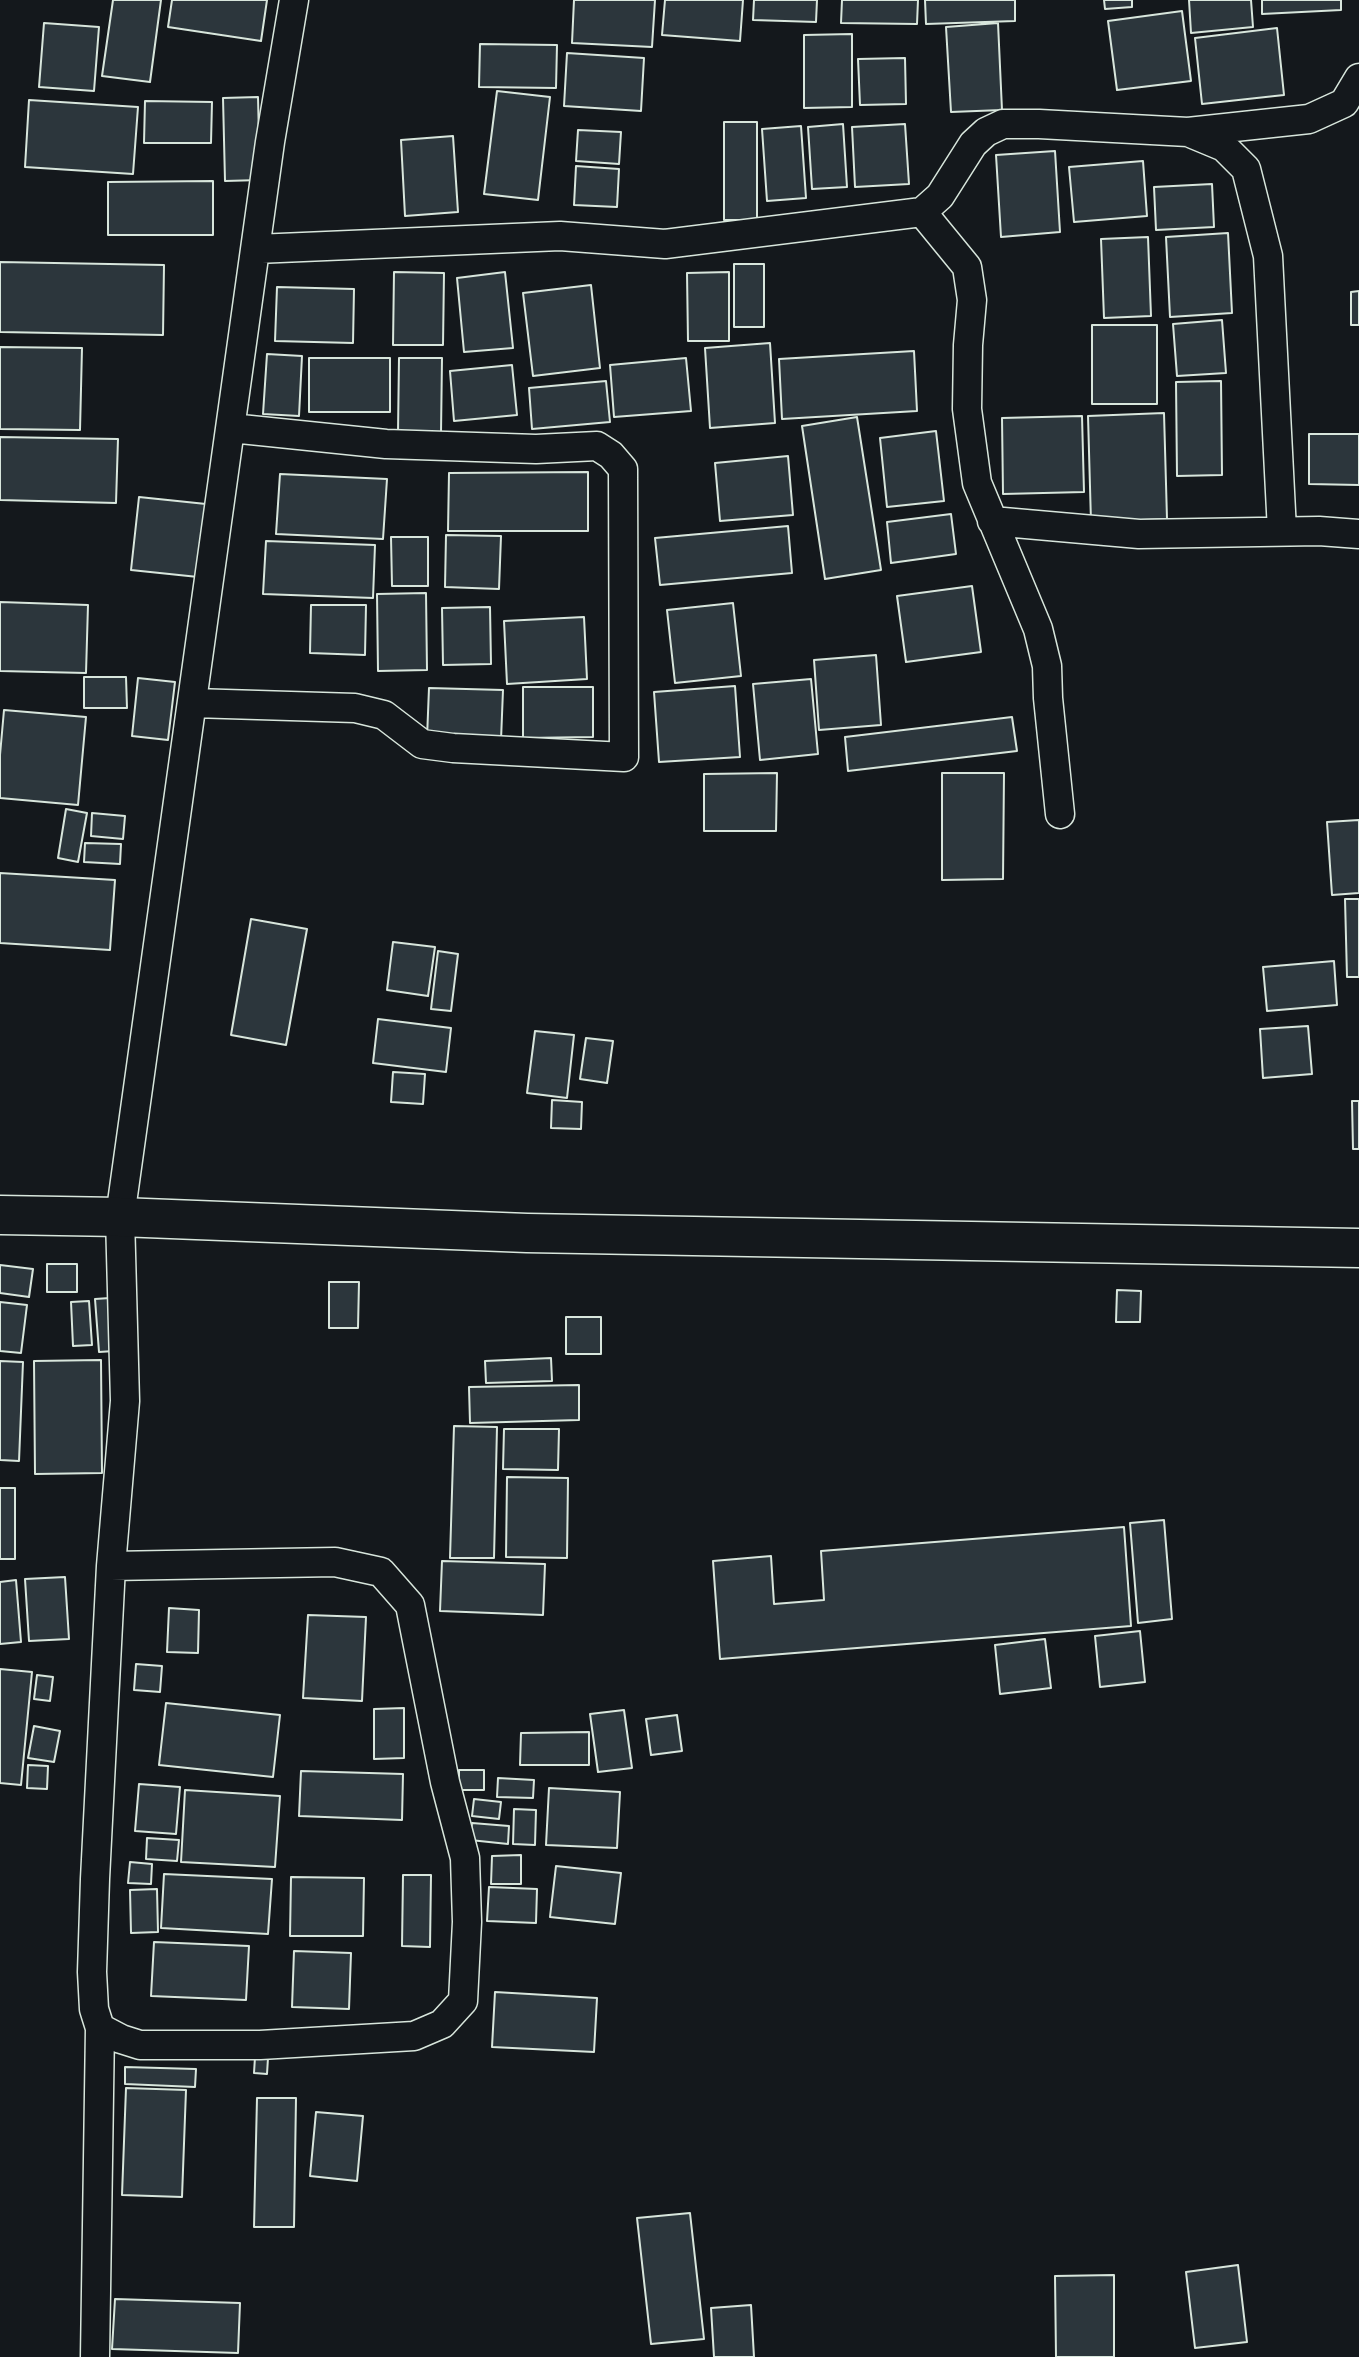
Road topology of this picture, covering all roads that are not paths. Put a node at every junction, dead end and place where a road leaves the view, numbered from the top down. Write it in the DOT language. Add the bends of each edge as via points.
graph roads {
  1 [pos="294,0"];
  2 [pos="1359,78"];
  3 [pos="1188,132"];
  4 [pos="922,212"];
  5 [pos="256,249"];
  6 [pos="231,428"];
  7 [pos="992,521"];
  8 [pos="1282,531"];
  9 [pos="1359,534"];
  10 [pos="193,703"];
  11 [pos="1060,814"];
  12 [pos="0,1215"];
  13 [pos="120,1217"];
  14 [pos="1359,1248"];
  15 [pos="111,1566"];
  16 [pos="100,2028"];
  17 [pos="95,2357"];
  1 -- 5 [label="street"];
  2 -- 3 [label="street" via="1344,103 1308,119"];
  3 -- 4 [label="street" via="1003,124 973,144 940,196"];
  3 -- 8 [label="street" via="1224,148 1246,169 1268,256"];
  4 -- 5 [label="street" via="665,244 560,236"];
  4 -- 7 [label="street" via="967,267 972,300 967,409 977,483"];
  5 -- 6 [label="street"];
  6 -- 10 [label="street"];
  6 -- 10 [label="street" via="386,444 536,449 597,446 611,455 624,469 624,757 422,744 384,715 355,708"];
  7 -- 8 [label="street" via="1139,534"];
  7 -- 11 [label="street" via="1038,629 1047,666"];
  8 -- 9 [label="street"];
  10 -- 13 [label="street"];
  12 -- 13 [label="main road"];
  13 -- 14 [label="main road" via="541,1233"];
  13 -- 15 [label="street" via="125,1401"];
  15 -- 16 [label="street" via="95,1879 94,2009"];
  15 -- 16 [label="street" via="335,1562 381,1572 410,1605 465,1858 467,1922 463,2001 442,2024 414,2036 260,2045 139,2045"];
  16 -- 17 [label="street"];
}
